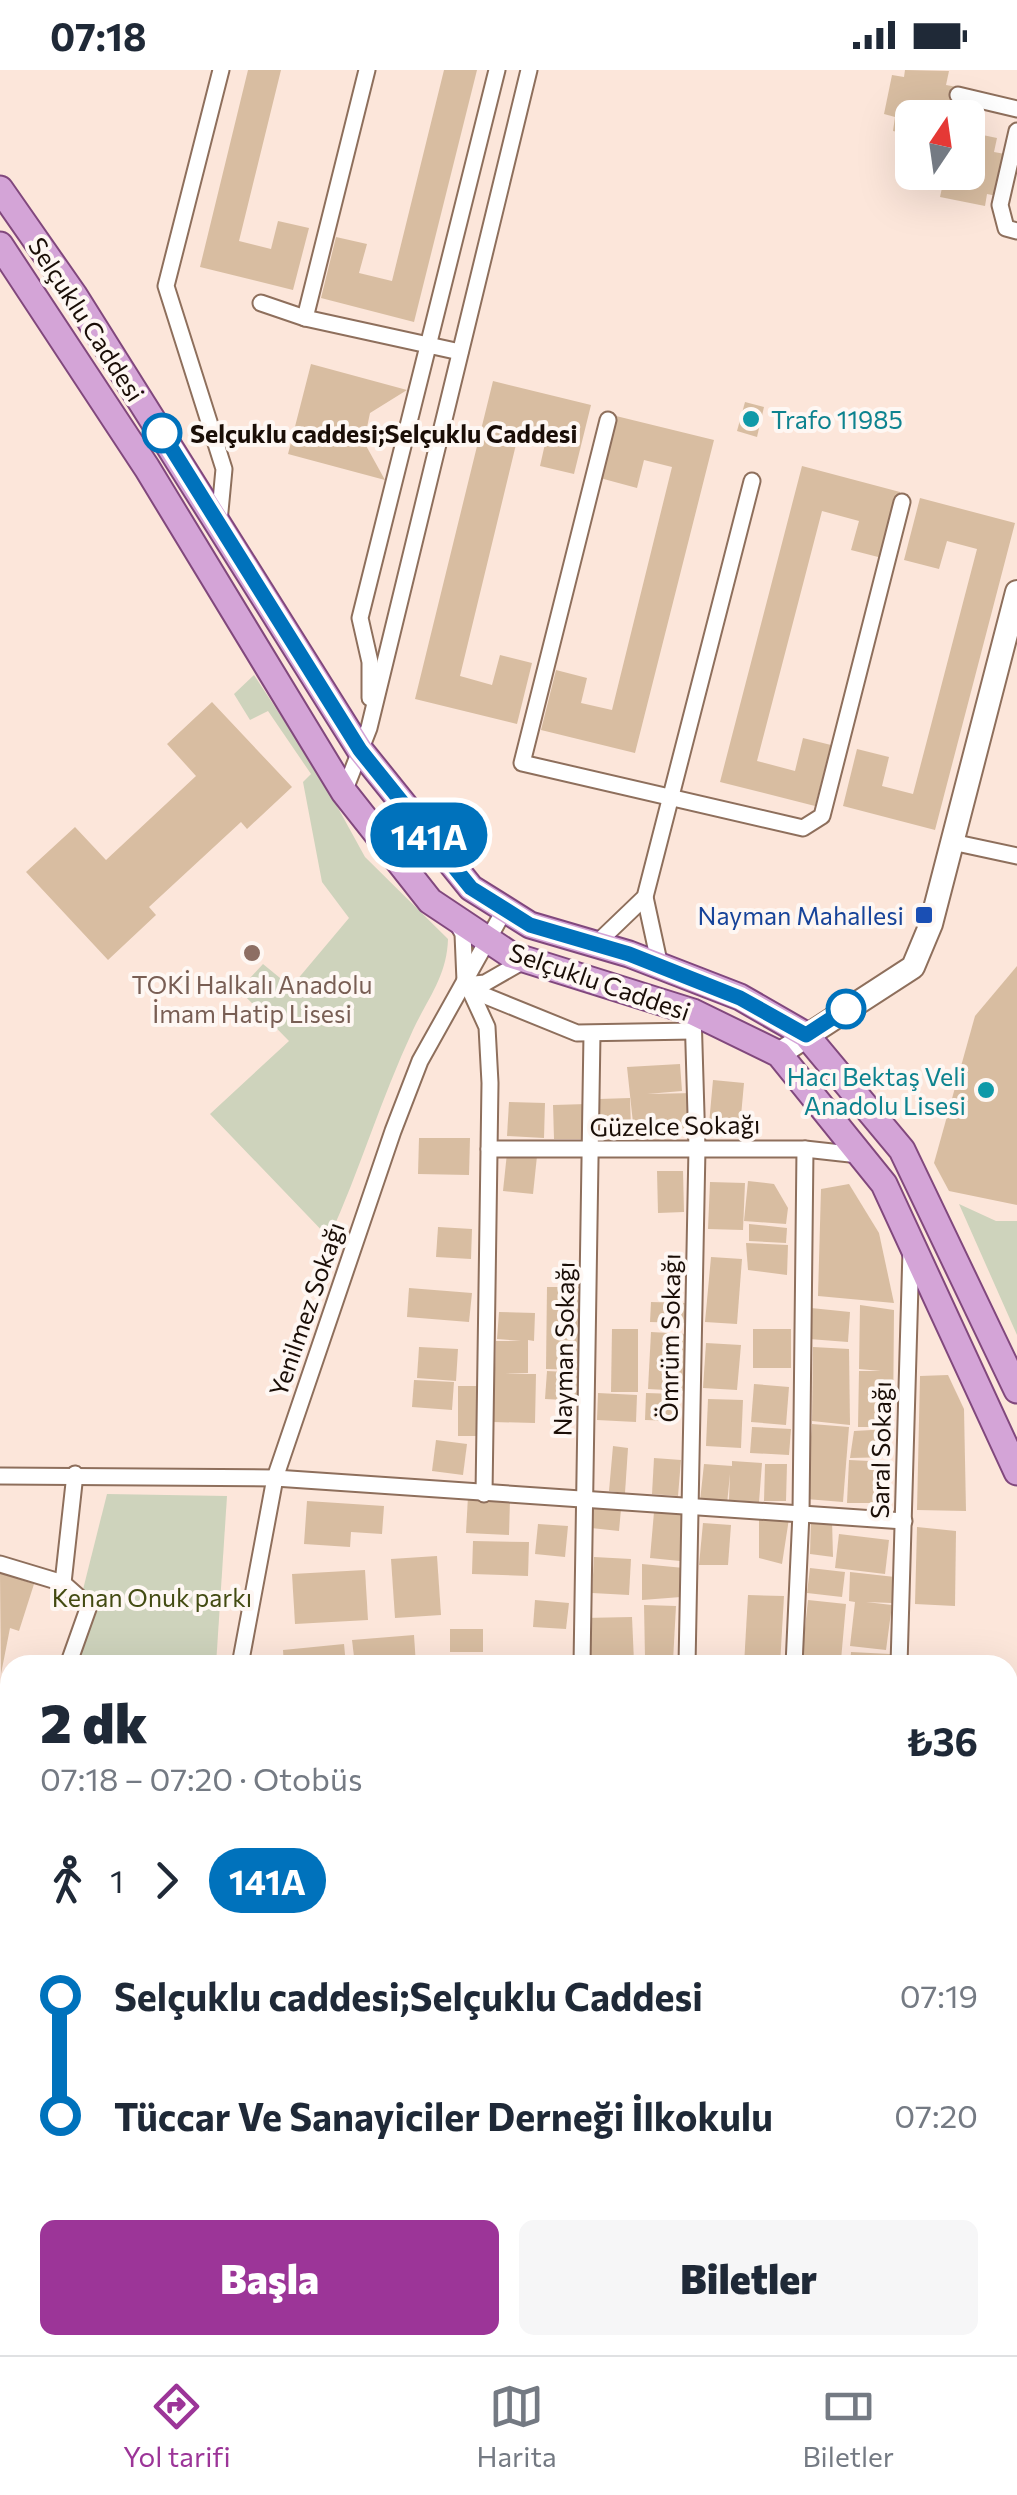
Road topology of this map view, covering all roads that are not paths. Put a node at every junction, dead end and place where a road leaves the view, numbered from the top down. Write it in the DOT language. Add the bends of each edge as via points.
graph roads {
  1 [pos="221,70"];
  2 [pos="367,70"];
  3 [pos="497,70"];
  4 [pos="529,70"];
  5 [pos="958,95"];
  6 [pos="1017,109"];
  7 [pos="1017,131"];
  8 [pos="0,189"];
  9 [pos="1017,231"];
  10 [pos="0,246"];
  11 [pos="261,303"];
  12 [pos="305,318"];
  13 [pos="430,346"];
  14 [pos="460,352"];
  15 [pos="608,420"];
  16 [pos="752,480"];
  17 [pos="902,502"];
  18 [pos="219,522"];
  19 [pos="1017,592"];
  20 [pos="364,739"];
  21 [pos="344,792"];
  22 [pos="670,798"];
  23 [pos="952,842"];
  24 [pos="1017,856"];
  25 [pos="646,897"];
  26 [pos="505,909"];
  27 [pos="452,915"];
  28 [pos="489,940"];
  29 [pos="596,944"];
  30 [pos="527,959"];
  31 [pos="660,966"];
  32 [pos="466,987"];
  33 [pos="693,1022"];
  34 [pos="592,1034"];
  35 [pos="806,1035"];
  36 [pos="779,1054"];
  37 [pos="697,1148"];
  38 [pos="488,1149"];
  39 [pos="805,1149"];
  40 [pos="591,1152"];
  41 [pos="861,1155"];
  42 [pos="911,1236"];
  43 [pos="1017,1390"];
  44 [pos="1017,1472"];
  45 [pos="75,1474"];
  46 [pos="0,1476"];
  47 [pos="276,1478"];
  48 [pos="484,1494"];
  49 [pos="586,1500"];
  50 [pos="691,1510"];
  51 [pos="802,1512"];
  52 [pos="904,1521"];
  53 [pos="0,1564"];
  54 [pos="64,1582"];
  55 [pos="72,1655"];
  56 [pos="242,1655"];
  57 [pos="582,1655"];
  58 [pos="687,1655"];
  59 [pos="795,1655"];
  60 [pos="899,1655"];
  1 -- 18 [label="street" via="166,286 224,470"];
  2 -- 12 [label="street"];
  3 -- 13 [label="street"];
  4 -- 14 [label="street"];
  5 -- 6 [label="street"];
  7 -- 9 [label="street" via="1000,205 1006,228"];
  8 -- 18 [label="main road, Selçuklu Caddesi"];
  10 -- 21 [label="main road, Selçuklu Caddesi" via="146,468"];
  11 -- 12 [label="street"];
  12 -- 13 [label="street"];
  13 -- 14 [label="street"];
  13 -- 20 [label="street" via="360,618 370,662"];
  14 -- 20 [label="street"];
  15 -- 22 [label="street" via="522,763"];
  16 -- 22 [label="street"];
  17 -- 22 [label="street" via="822,816 803,828"];
  18 -- 20 [label="main road, Selçuklu Caddesi"];
  19 -- 23 [label="street"];
  20 -- 21 [label="street"];
  20 -- 26 [label="main road, Selçuklu Caddesi" via="471,888"];
  21 -- 27 [label="main road, Selçuklu Caddesi" via="430,901"];
  22 -- 25 [label="street"];
  23 -- 24 [label="street"];
  23 -- 35 [label="street" via="913,967"];
  25 -- 29 [label="street"];
  25 -- 31 [label="street"];
  26 -- 28 [label="street, Yenilmez Sokağı"];
  26 -- 29 [label="main road, Selçuklu Caddesi" via="530,925"];
  27 -- 28 [label="main road, Selçuklu Caddesi"];
  27 -- 32 [label="street" via="464,934"];
  28 -- 30 [label="main road, Selçuklu Caddesi"];
  28 -- 32 [label="street, Yenilmez Sokağı"];
  29 -- 31 [label="main road, Selçuklu Caddesi"];
  30 -- 32 [label="street"];
  30 -- 33 [label="main road, Selçuklu Caddesi"];
  31 -- 35 [label="main road, Selçuklu Caddesi" via="740,998"];
  32 -- 34 [label="street" via="551,1025"];
  32 -- 38 [label="street" via="487,1027"];
  32 -- 47 [label="street, Yenilmez Sokağı" via="414,1078"];
  33 -- 34 [label="street"];
  33 -- 36 [label="main road, Selçuklu Caddesi"];
  33 -- 37 [label="street, Ömrüm Sokağı"];
  34 -- 40 [label="street, Nayman Sokağı"];
  35 -- 36 [label="street"];
  35 -- 43 [label="main road, Selçuklu Caddesi" via="902,1150"];
  36 -- 41 [label="main road, Selçuklu Caddesi"];
  37 -- 39 [label="street, Güzelce Sokağı"];
  37 -- 40 [label="street, Güzelce Sokağı"];
  37 -- 50 [label="street, Ömrüm Sokağı"];
  38 -- 40 [label="street, Güzelce Sokağı"];
  38 -- 48 [label="street"];
  39 -- 41 [label="street, Güzelce Sokağı"];
  39 -- 51 [label="street"];
  40 -- 49 [label="street, Nayman Sokağı"];
  41 -- 42 [label="main road, Selçuklu Caddesi"];
  42 -- 44 [label="main road, Selçuklu Caddesi"];
  42 -- 52 [label="street, Saral Sokağı"];
  45 -- 46 [label="street"];
  45 -- 47 [label="street"];
  45 -- 54 [label="street"];
  47 -- 48 [label="street"];
  47 -- 56 [label="street, Yenilmez Sokağı"];
  48 -- 49 [label="street"];
  49 -- 50 [label="street"];
  49 -- 57 [label="street, Nayman Sokağı"];
  50 -- 51 [label="street"];
  50 -- 58 [label="street, Ömrüm Sokağı"];
  51 -- 52 [label="street"];
  51 -- 59 [label="street"];
  52 -- 60 [label="street, Saral Sokağı"];
  53 -- 54 [label="street"];
  54 -- 55 [label="street" via="89,1606"];
}
